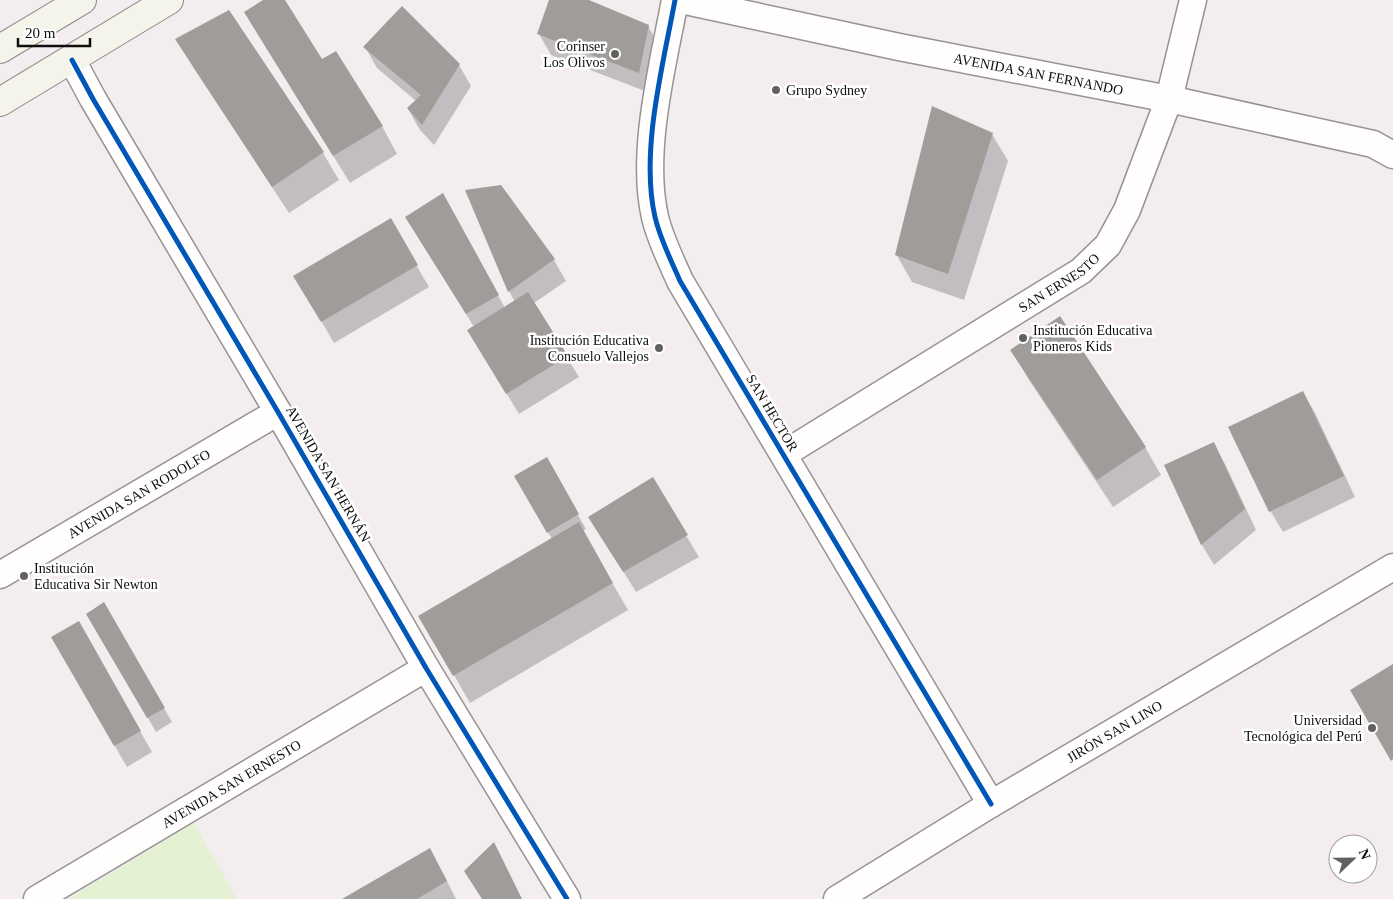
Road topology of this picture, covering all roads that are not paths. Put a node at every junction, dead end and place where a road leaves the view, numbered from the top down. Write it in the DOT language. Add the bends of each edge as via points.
graph roads {
  1 [pos="82,0"];
  2 [pos="170,0"];
  3 [pos="675,0"];
  4 [pos="681,0"];
  5 [pos="1193,0"];
  6 [pos="0,49"];
  7 [pos="72,60"];
  8 [pos="2,97"];
  9 [pos="1169,98"];
  10 [pos="1393,155"];
  11 [pos="278,412"];
  12 [pos="784,454"];
  13 [pos="1393,568"];
  14 [pos="0,575"];
  15 [pos="426,668"];
  16 [pos="991,804"];
  17 [pos="37,899"];
  18 [pos="567,899"];
  19 [pos="837,899"];
  1 -- 6 [label="street"];
  2 -- 7 [label="street"];
  3 -- 12 [label="street, SAN HECTOR" via="651,148 655,216 680,281"];
  4 -- 9 [label="street, AVENIDA SAN FERNANDO" via="899,47"];
  5 -- 9 [label="street, SAN ERNESTO"];
  7 -- 8 [label="street"];
  7 -- 11 [label="street, AVENIDA SAN HERNÁN"];
  9 -- 10 [label="street, AVENIDA SAN FERNANDO" via="1373,144"];
  9 -- 12 [label="street, SAN ERNESTO" via="1127,210 1108,245 1081,271"];
  11 -- 14 [label="street, AVENIDA SAN RODOLFO"];
  11 -- 15 [label="street, AVENIDA SAN HERNÁN"];
  12 -- 16 [label="street, SAN HECTOR"];
  13 -- 16 [label="street, JIRÓN SAN LINO"];
  15 -- 17 [label="street, AVENIDA SAN ERNESTO"];
  15 -- 18 [label="street, AVENIDA SAN HERNÁN"];
  16 -- 19 [label="street, JIRÓN SAN LINO"];
}
